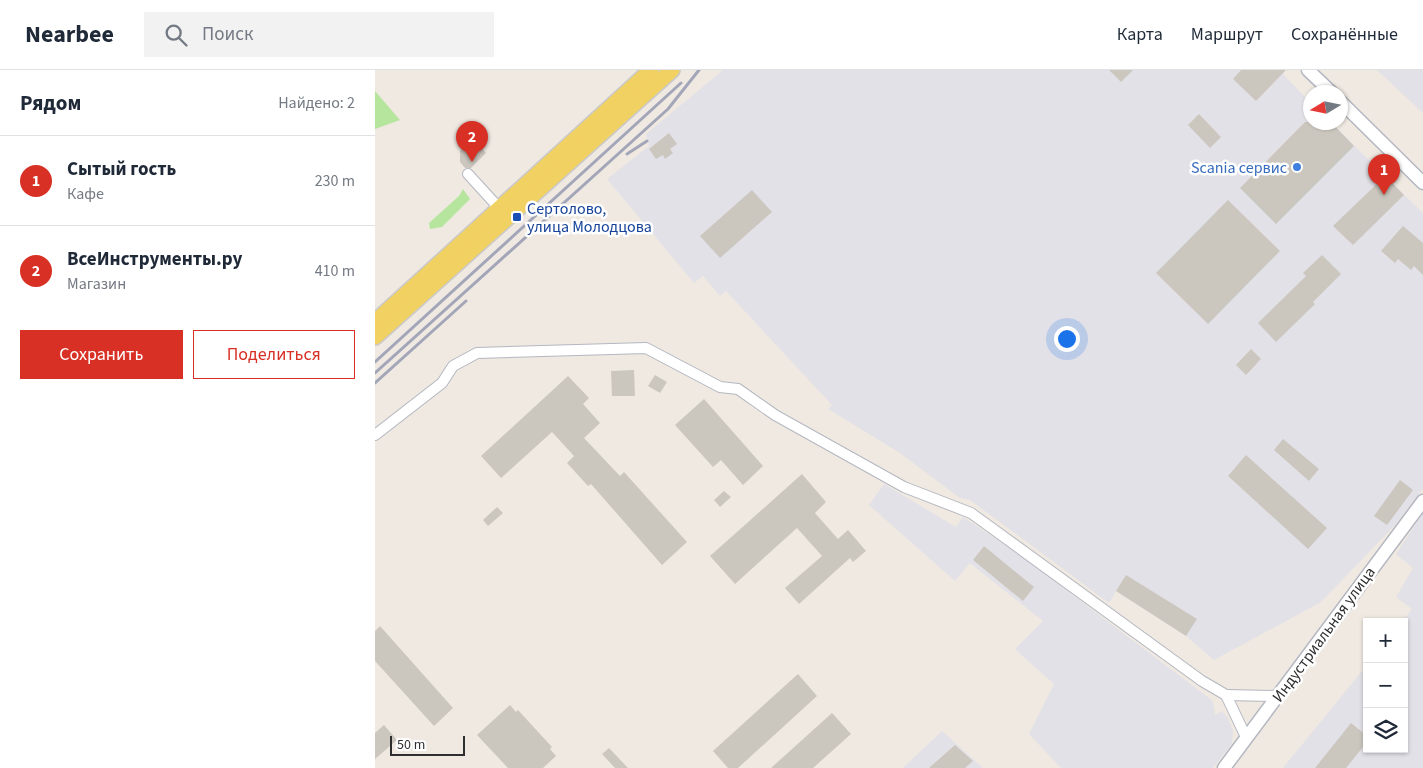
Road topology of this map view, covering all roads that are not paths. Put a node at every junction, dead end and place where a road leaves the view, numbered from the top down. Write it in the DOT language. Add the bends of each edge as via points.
graph roads {
  1 [pos="651,70"];
  2 [pos="672,70"];
  3 [pos="1308,70"];
  4 [pos="1324,85"];
  5 [pos="1348,109"];
  6 [pos="468,174"];
  7 [pos="1423,183"];
  8 [pos="499,208"];
  9 [pos="375,322"];
  10 [pos="375,337"];
  11 [pos="375,435"];
  12 [pos="1423,500"];
  13 [pos="1226,695"];
  14 [pos="1278,696"];
  15 [pos="1247,737"];
  16 [pos="1224,768"];
  1 -- 8 [label="main road"];
  2 -- 10 [label="main road"];
  3 -- 4 [label="street"];
  5 -- 7 [label="street"];
  6 -- 8 [label="street"];
  8 -- 9 [label="main road"];
  11 -- 13 [label="street" via="442,383 453,366 477,353 645,348 720,387 738,389 775,415 904,487 971,513 1202,681"];
  12 -- 14 [label="street, Индустриальная улица"];
  13 -- 14 [label="street"];
  13 -- 15 [label="street"];
  14 -- 15 [label="street, Индустриальная улица"];
  15 -- 16 [label="street, Индустриальная улица"];
}
